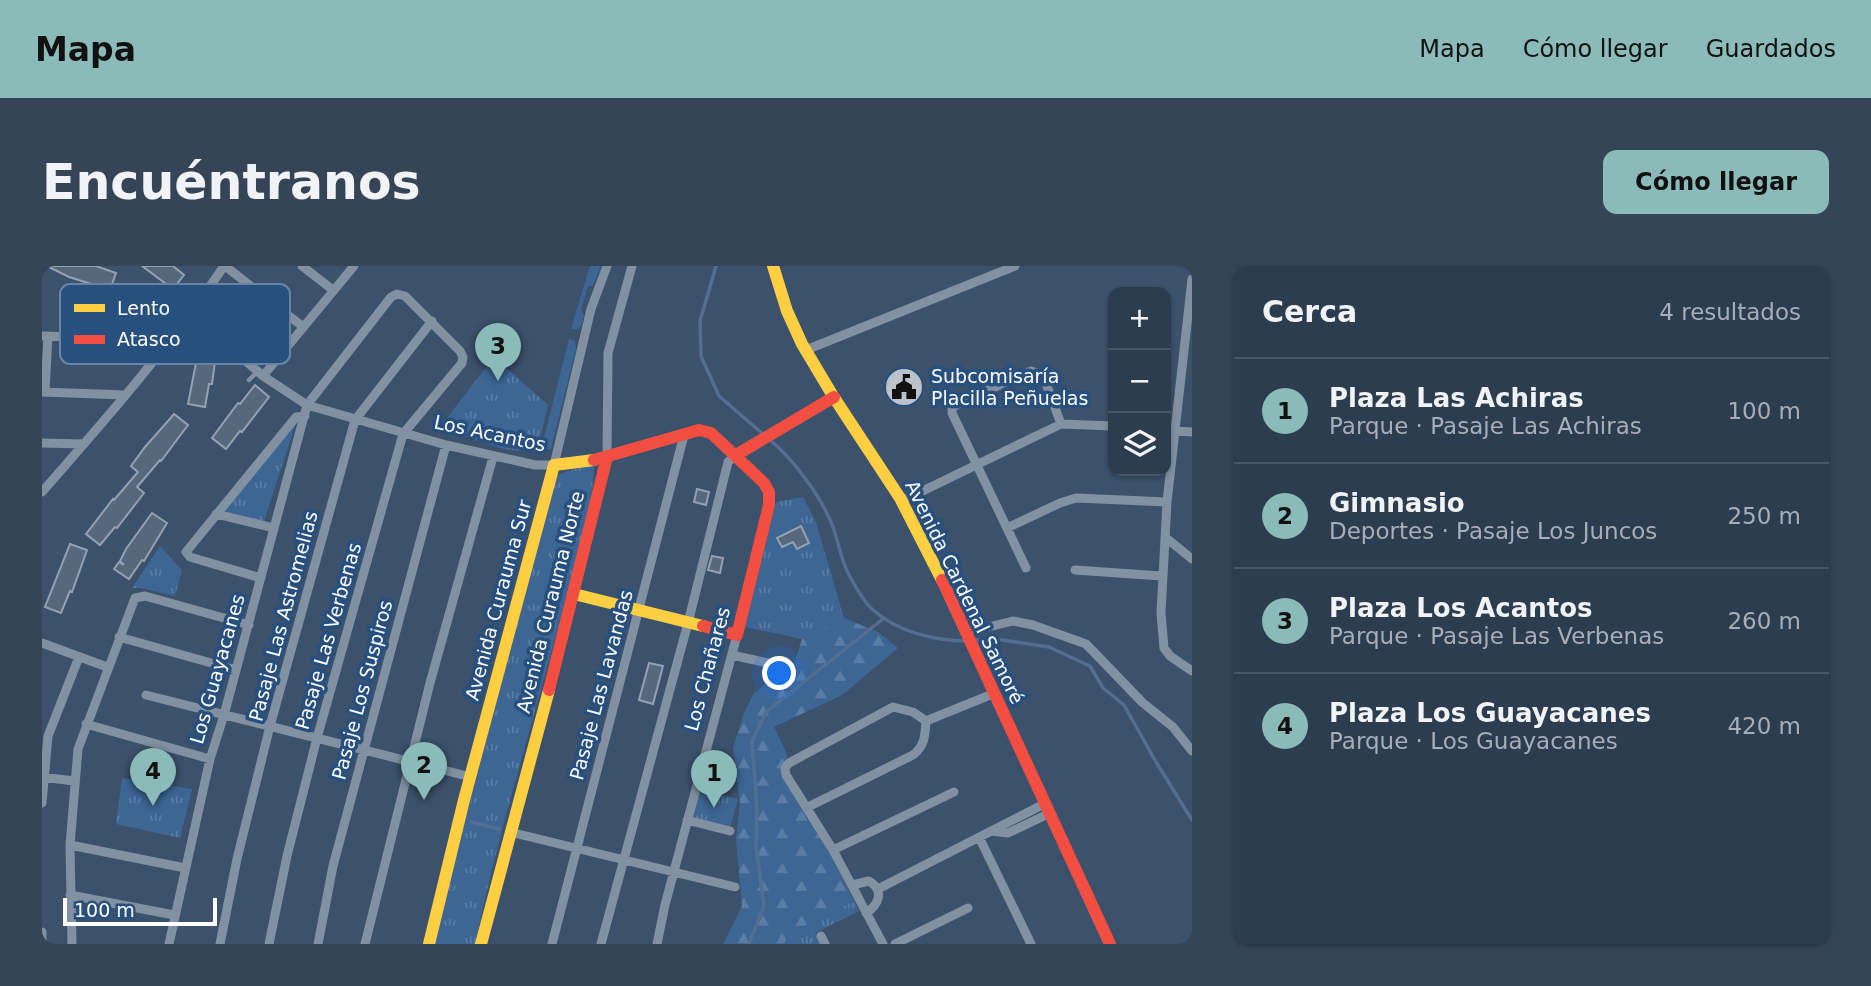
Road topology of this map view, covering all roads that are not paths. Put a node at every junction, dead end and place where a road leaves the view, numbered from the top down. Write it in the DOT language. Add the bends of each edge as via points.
graph roads {
  1 [pos="225,266"];
  2 [pos="302,266"];
  3 [pos="354,266"];
  4 [pos="607,266"];
  5 [pos="632,266"];
  6 [pos="773,266"];
  7 [pos="1014,266"];
  8 [pos="1192,279"];
  9 [pos="213,284"];
  10 [pos="248,284"];
  11 [pos="333,290"];
  12 [pos="290,317"];
  13 [pos="432,321"];
  14 [pos="302,326"];
  15 [pos="45,336"];
  16 [pos="290,340"];
  17 [pos="806,350"];
  18 [pos="150,364"];
  19 [pos="249,364"];
  20 [pos="269,364"];
  21 [pos="260,374"];
  22 [pos="249,380"];
  23 [pos="44,392"];
  24 [pos="125,395"];
  25 [pos="834,397"];
  26 [pos="307,405"];
  27 [pos="305,416"];
  28 [pos="355,420"];
  29 [pos="1171,423"];
  30 [pos="1061,424"];
  31 [pos="1108,426"];
  32 [pos="1171,430"];
  33 [pos="1192,432"];
  34 [pos="404,433"];
  35 [pos="684,435"];
  36 [pos="42,443"];
  37 [pos="84,444"];
  38 [pos="446,445"];
  39 [pos="736,455"];
  40 [pos="493,457"];
  41 [pos="607,457"];
  42 [pos="976,464"];
  43 [pos="554,465"];
  44 [pos="1168,476"];
  45 [pos="42,492"];
  46 [pos="902,501"];
  47 [pos="1167,502"];
  48 [pos="216,514"];
  49 [pos="274,528"];
  50 [pos="1007,528"];
  51 [pos="1165,537"];
  52 [pos="1192,559"];
  53 [pos="1026,568"];
  54 [pos="1075,570"];
  55 [pos="1161,576"];
  56 [pos="261,578"];
  57 [pos="573,594"];
  58 [pos="639,610"];
  59 [pos="688,623"];
  60 [pos="248,625"];
  61 [pos="968,632"];
  62 [pos="737,635"];
  63 [pos="119,638"];
  64 [pos="42,643"];
  65 [pos="732,654"];
  66 [pos="79,657"];
  67 [pos="781,666"];
  68 [pos="107,667"];
  69 [pos="236,670"];
  70 [pos="1192,671"];
  71 [pos="995,693"];
  72 [pos="146,695"];
  73 [pos="224,715"];
  74 [pos="926,721"];
  75 [pos="86,724"];
  76 [pos="270,726"];
  77 [pos="317,738"];
  78 [pos="364,750"];
  79 [pos="1192,751"];
  80 [pos="210,759"];
  81 [pos="410,761"];
  82 [pos="43,777"];
  83 [pos="471,777"];
  84 [pos="74,781"];
  85 [pos="954,792"];
  86 [pos="42,803"];
  87 [pos="808,807"];
  88 [pos="1046,809"];
  89 [pos="687,820"];
  90 [pos="730,831"];
  91 [pos="510,832"];
  92 [pos="979,837"];
  93 [pos="70,845"];
  94 [pos="577,848"];
  95 [pos="833,850"];
  96 [pos="623,859"];
  97 [pos="185,868"];
  98 [pos="674,872"];
  99 [pos="852,885"];
  100 [pos="734,887"];
  101 [pos="878,889"];
  102 [pos="70,895"];
  103 [pos="968,908"];
  104 [pos="866,913"];
  105 [pos="174,915"];
  106 [pos="42,932"];
  107 [pos="43,944"];
  108 [pos="72,944"];
  109 [pos="169,944"];
  110 [pos="220,944"];
  111 [pos="270,944"];
  112 [pos="318,944"];
  113 [pos="365,944"];
  114 [pos="429,944"];
  115 [pos="481,944"];
  116 [pos="552,944"];
  117 [pos="601,944"];
  118 [pos="657,944"];
  119 [pos="883,944"];
  120 [pos="895,944"];
  121 [pos="1031,944"];
  122 [pos="1110,944"];
  1 -- 9 [label="street"];
  1 -- 10 [label="street"];
  2 -- 11 [label="street"];
  3 -- 11 [label="street"];
  4 -- 43 [label="street, Avenida Curauma Sur" via="591,309"];
  5 -- 41 [label="street, Avenida Curauma Norte" via="608,353"];
  6 -- 17 [label="street, Avenida Cardenal Samoré" via="788,316"];
  7 -- 17 [label="street"];
  8 -- 29 [label="street"];
  11 -- 14 [label="street"];
  12 -- 14 [label="street"];
  13 -- 26 [label="street" via="405,296 391,297"];
  13 -- 28 [label="street, Pasaje Las Astromelias"];
  13 -- 34 [label="street, Pasaje Las Verbenas" via="463,357 462,363"];
  14 -- 16 [label="street"];
  15 -- 23 [label="street"];
  17 -- 25 [label="street, Avenida Cardenal Samoré"];
  18 -- 24 [label="street"];
  19 -- 21 [label="street, Los Acantos"];
  20 -- 21 [label="street"];
  21 -- 22 [label="lane"];
  21 -- 26 [label="street, Los Acantos"];
  23 -- 24 [label="street"];
  24 -- 37 [label="street"];
  25 -- 39 [label="street"];
  25 -- 46 [label="street, Avenida Cardenal Samoré"];
  26 -- 27 [label="street, Los Guayacanes"];
  26 -- 28 [label="street, Los Acantos"];
  27 -- 48 [label="street" via="296,417"];
  27 -- 49 [label="street, Los Guayacanes"];
  28 -- 34 [label="street, Los Acantos"];
  28 -- 76 [label="street, Pasaje Las Astromelias"];
  30 -- 31 [label="street"];
  30 -- 42 [label="street"];
  30 -- 42 [label="street" via="1043,375 1037,371 958,403 951,412"];
  32 -- 33 [label="street"];
  34 -- 38 [label="street, Los Acantos"];
  34 -- 77 [label="street, Pasaje Las Verbenas"];
  35 -- 39 [label="street, Los Acantos" via="699,430 711,433"];
  35 -- 41 [label="street, Los Acantos"];
  35 -- 58 [label="street, Pasaje Las Lavandas"];
  36 -- 37 [label="street"];
  37 -- 45 [label="street"];
  38 -- 40 [label="street, Los Acantos"];
  38 -- 78 [label="street, Pasaje Los Suspiros"];
  39 -- 59 [label="street" via="728,462"];
  39 -- 62 [label="street, Los Chañares" via="769,492"];
  40 -- 43 [label="street, Los Acantos"];
  40 -- 81 [label="street"];
  41 -- 43 [label="street, Los Acantos"];
  41 -- 57 [label="street, Avenida Curauma Norte"];
  42 -- 46 [label="street"];
  42 -- 50 [label="street"];
  43 -- 83 [label="street, Avenida Curauma Sur"];
  44 -- 47 [label="street"];
  46 -- 61 [label="street, Avenida Cardenal Samoré"];
  47 -- 50 [label="street" via="1076,498"];
  47 -- 51 [label="street"];
  48 -- 49 [label="street"];
  48 -- 56 [label="street" via="186,552"];
  49 -- 56 [label="street, Los Guayacanes"];
  50 -- 53 [label="street"];
  51 -- 52 [label="street"];
  51 -- 55 [label="street"];
  54 -- 55 [label="street"];
  55 -- 70 [label="street" via="1164,648"];
  56 -- 60 [label="street, Los Guayacanes"];
  57 -- 58 [label="street"];
  57 -- 91 [label="street, Avenida Curauma Norte"];
  58 -- 59 [label="street"];
  58 -- 94 [label="street, Pasaje Las Lavandas"];
  59 -- 62 [label="street"];
  59 -- 96 [label="street"];
  60 -- 63 [label="street" via="145,596 135,598"];
  60 -- 69 [label="street, Los Guayacanes"];
  61 -- 71 [label="street, Avenida Cardenal Samoré"];
  61 -- 79 [label="street" via="1013,621 1086,644"];
  62 -- 65 [label="street, Los Chañares"];
  63 -- 68 [label="street"];
  63 -- 69 [label="street"];
  64 -- 66 [label="street"];
  65 -- 67 [label="street"];
  65 -- 89 [label="street, Los Chañares"];
  66 -- 68 [label="street"];
  66 -- 82 [label="street" via="48,736"];
  68 -- 75 [label="street"];
  69 -- 73 [label="street, Los Guayacanes"];
  71 -- 74 [label="street"];
  71 -- 88 [label="street, Avenida Cardenal Samoré"];
  72 -- 73 [label="street"];
  73 -- 76 [label="street"];
  73 -- 80 [label="street, Los Guayacanes"];
  74 -- 87 [label="street" via="920,750"];
  74 -- 87 [label="street" via="893,707 789,763 786,775"];
  75 -- 80 [label="street"];
  75 -- 84 [label="street"];
  76 -- 77 [label="street"];
  76 -- 110 [label="street, Pasaje Las Astromelias"];
  77 -- 78 [label="street"];
  77 -- 111 [label="street, Pasaje Las Verbenas" via="286,856"];
  78 -- 81 [label="street"];
  78 -- 112 [label="street, Pasaje Los Suspiros"];
  80 -- 97 [label="street, Los Guayacanes"];
  81 -- 83 [label="street"];
  81 -- 113 [label="street"];
  82 -- 84 [label="street"];
  82 -- 86 [label="street"];
  83 -- 114 [label="street, Avenida Curauma Sur"];
  84 -- 93 [label="street"];
  85 -- 95 [label="street"];
  87 -- 95 [label="street"];
  88 -- 92 [label="street" via="1008,833 989,831"];
  88 -- 122 [label="street, Avenida Cardenal Samoré"];
  89 -- 90 [label="street"];
  89 -- 98 [label="street, Los Chañares"];
  91 -- 94 [label="street"];
  91 -- 115 [label="street, Avenida Curauma Norte"];
  92 -- 101 [label="street"];
  92 -- 121 [label="street"];
  93 -- 97 [label="street"];
  93 -- 102 [label="street"];
  94 -- 96 [label="street"];
  94 -- 116 [label="street, Pasaje Las Lavandas"];
  95 -- 99 [label="street"];
  96 -- 98 [label="street"];
  96 -- 117 [label="street"];
  97 -- 105 [label="street, Los Guayacanes"];
  98 -- 100 [label="street"];
  98 -- 118 [label="street, Los Chañares"];
  99 -- 101 [label="street" via="869,881"];
  99 -- 104 [label="street"];
  101 -- 104 [label="street" via="877,902"];
  102 -- 105 [label="street"];
  102 -- 108 [label="street"];
  103 -- 120 [label="street"];
  104 -- 119 [label="street"];
  105 -- 109 [label="street, Los Guayacanes"];
  106 -- 107 [label="street"];
}
